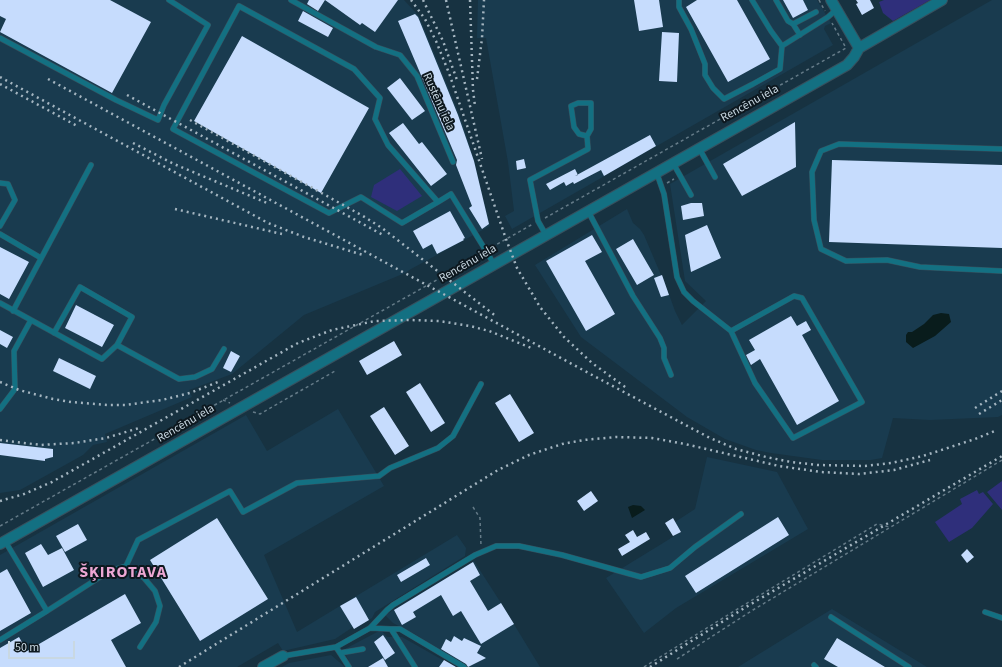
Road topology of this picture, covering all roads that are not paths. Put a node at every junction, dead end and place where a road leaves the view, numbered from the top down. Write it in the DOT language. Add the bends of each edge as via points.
graph roads {
  1 [pos="169,0"];
  2 [pos="291,0"];
  3 [pos="679,0"];
  4 [pos="752,0"];
  5 [pos="776,0"];
  6 [pos="831,0"];
  7 [pos="942,0"];
  8 [pos="837,9"];
  9 [pos="816,12"];
  10 [pos="793,24"];
  11 [pos="800,35"];
  12 [pos="0,38"];
  13 [pos="782,46"];
  14 [pos="859,48"];
  15 [pos="586,136"];
  16 [pos="699,148"];
  17 [pos="1002,149"];
  18 [pos="453,162"];
  19 [pos="673,162"];
  20 [pos="91,165"];
  21 [pos="656,171"];
  22 [pos="715,177"];
  23 [pos="0,182"];
  24 [pos="691,195"];
  25 [pos="438,202"];
  26 [pos="588,211"];
  27 [pos="0,226"];
  28 [pos="0,234"];
  29 [pos="546,235"];
  30 [pos="41,258"];
  31 [pos="494,264"];
  32 [pos="1002,271"];
  33 [pos="0,303"];
  34 [pos="13,310"];
  35 [pos="31,320"];
  36 [pos="731,331"];
  37 [pos="54,333"];
  38 [pos="117,345"];
  39 [pos="224,349"];
  40 [pos="671,375"];
  41 [pos="481,384"];
  42 [pos="0,410"];
  43 [pos="741,514"];
  44 [pos="2,543"];
  45 [pos="126,566"];
  46 [pos="47,611"];
  47 [pos="985,612"];
  48 [pos="831,617"];
  49 [pos="1002,618"];
  50 [pos="370,628"];
  51 [pos="391,629"];
  52 [pos="0,640"];
  53 [pos="140,646"];
  54 [pos="336,647"];
  55 [pos="363,649"];
  56 [pos="340,653"];
  57 [pos="283,656"];
  58 [pos="263,667"];
  59 [pos="349,667"];
  60 [pos="415,667"];
  61 [pos="464,667"];
  62 [pos="909,667"];
  1 -- 12 [label="lane" via="208,24 158,120"];
  2 -- 18 [label="lane, Rustēnu iela" via="376,47 400,55 417,76"];
  3 -- 13 [label="lane" via="679,7 705,64 705,74 713,88 724,99 780,69"];
  4 -- 13 [label="lane"];
  5 -- 10 [label="lane" via="788,21"];
  6 -- 8 [label="street"];
  7 -- 14 [label="street, Rencēnu iela"];
  8 -- 11 [label="lane"];
  8 -- 14 [label="street"];
  9 -- 10 [label="lane"];
  10 -- 11 [label="lane"];
  11 -- 13 [label="lane"];
  14 -- 16 [label="street, Rencēnu iela" via="847,65"];
  15 -- 15 [label="lane" via="592,129 591,103 578,103 571,106 574,127 579,134"];
  15 -- 29 [label="lane" via="588,149 530,180 538,221"];
  16 -- 19 [label="street, Rencēnu iela"];
  16 -- 22 [label="lane"];
  17 -- 32 [label="lane" via="839,144 821,151 812,172 814,220 821,249 846,261 887,260 920,267"];
  19 -- 21 [label="street, Rencēnu iela"];
  19 -- 24 [label="lane"];
  20 -- 30 [label="lane"];
  21 -- 26 [label="street, Rencēnu iela"];
  21 -- 36 [label="lane" via="664,194 677,277 684,292"];
  23 -- 27 [label="lane" via="8,184 15,200"];
  25 -- 25 [label="lane" via="388,145 375,119 380,98 354,69 239,6 173,129 329,213 361,197 402,223"];
  25 -- 31 [label="lane" via="451,194"];
  26 -- 29 [label="street, Rencēnu iela"];
  26 -- 40 [label="lane" via="633,296 660,338"];
  28 -- 30 [label="lane"];
  29 -- 31 [label="street, Rencēnu iela"];
  30 -- 34 [label="lane"];
  31 -- 44 [label="street, Rencēnu iela"];
  33 -- 34 [label="lane"];
  34 -- 35 [label="lane"];
  35 -- 37 [label="lane"];
  35 -- 42 [label="lane" via="14,351 15,388"];
  36 -- 36 [label="lane" via="794,296 802,298 862,402 793,438 755,383"];
  37 -- 38 [label="lane" via="102,359"];
  37 -- 38 [label="lane" via="80,287 132,317"];
  38 -- 39 [label="lane" via="179,379 195,377 212,369"];
  41 -- 45 [label="lane" via="452,436 438,448 390,468 379,476 297,483 243,512 230,491 138,540"];
  43 -- 50 [label="lane" via="670,568 641,577 562,555 519,546 496,546 480,552 393,605"];
  44 -- 46 [label="lane"];
  45 -- 46 [label="lane" via="100,577"];
  45 -- 53 [label="lane" via="144,578 155,591 160,606 156,622"];
  46 -- 52 [label="lane"];
  47 -- 49 [label="lane"];
  48 -- 62 [label="lane"];
  50 -- 51 [label="lane"];
  50 -- 54 [label="lane"];
  51 -- 60 [label="lane"];
  51 -- 61 [label="lane" via="400,629"];
  54 -- 56 [label="lane"];
  54 -- 57 [label="lane"];
  55 -- 56 [label="lane"];
  56 -- 59 [label="lane"];
  57 -- 58 [label="street"];
}
